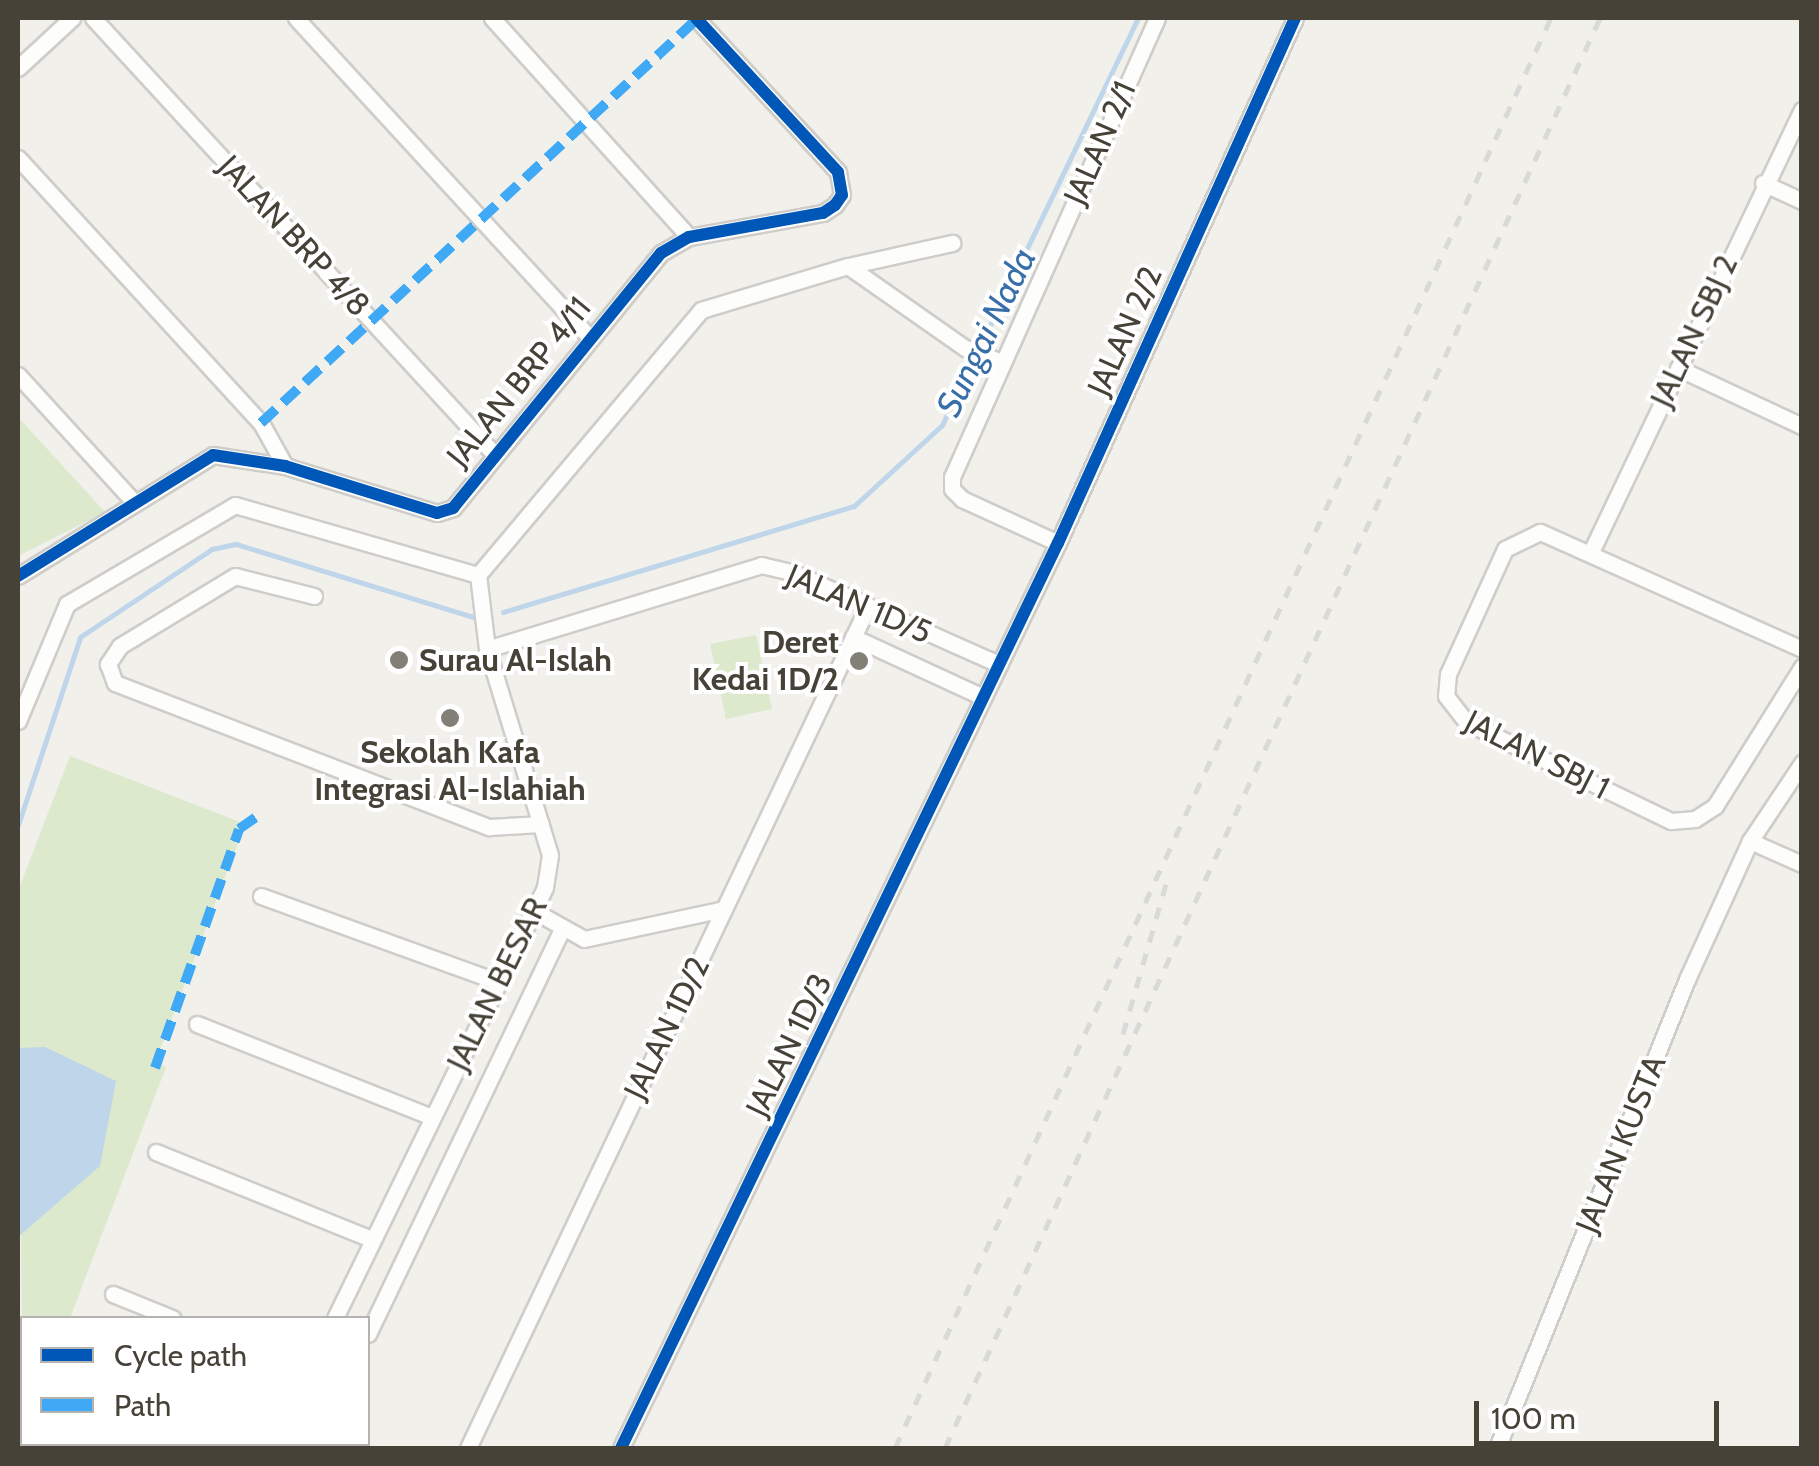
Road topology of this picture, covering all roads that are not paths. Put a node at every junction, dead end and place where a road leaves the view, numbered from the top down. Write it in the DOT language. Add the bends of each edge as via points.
graph roads {
  1 [pos="72,18"];
  2 [pos="93,18"];
  3 [pos="296,18"];
  4 [pos="492,18"];
  5 [pos="696,18"];
  6 [pos="1157,18"];
  7 [pos="1294,18"];
  8 [pos="18,68"];
  9 [pos="1802,110"];
  10 [pos="18,158"];
  11 [pos="1763,183"];
  12 [pos="1802,201"];
  13 [pos="690,237"];
  14 [pos="952,243"];
  15 [pos="848,266"];
  16 [pos="589,337"];
  17 [pos="993,360"];
  18 [pos="1678,368"];
  19 [pos="18,375"];
  20 [pos="1802,426"];
  21 [pos="494,454"];
  22 [pos="284,466"];
  23 [pos="134,502"];
  24 [pos="1058,542"];
  25 [pos="1590,554"];
  26 [pos="478,575"];
  27 [pos="18,576"];
  28 [pos="314,596"];
  29 [pos="867,608"];
  30 [pos="853,637"];
  31 [pos="487,649"];
  32 [pos="1802,649"];
  33 [pos="999,664"];
  34 [pos="1802,667"];
  35 [pos="983,697"];
  36 [pos="18,721"];
  37 [pos="1802,762"];
  38 [pos="541,824"];
  39 [pos="1750,841"];
  40 [pos="1802,864"];
  41 [pos="261,896"];
  42 [pos="724,910"];
  43 [pos="534,911"];
  44 [pos="562,929"];
  45 [pos="498,982"];
  46 [pos="197,1024"];
  47 [pos="432,1117"];
  48 [pos="156,1152"];
  49 [pos="370,1238"];
  50 [pos="112,1294"];
  51 [pos="167,1316"];
  52 [pos="336,1316"];
  53 [pos="370,1330"];
  54 [pos="468,1448"];
  55 [pos="622,1448"];
  56 [pos="1496,1448"];
  1 -- 8 [label="street"];
  2 -- 21 [label="street, JALAN BRP 4/8"];
  3 -- 16 [label="street"];
  4 -- 13 [label="street"];
  5 -- 13 [label="street, JALAN BRP 4/11" via="842,183 842,195 823,213"];
  6 -- 17 [label="street, JALAN 2/1"];
  7 -- 24 [label="street, JALAN 2/2"];
  9 -- 11 [label="street, JALAN SBJ 2"];
  10 -- 22 [label="street" via="261,423"];
  11 -- 12 [label="street"];
  11 -- 18 [label="street, JALAN SBJ 2"];
  13 -- 16 [label="street, JALAN BRP 4/11" via="661,253"];
  14 -- 15 [label="street"];
  15 -- 17 [label="street" via="965,348"];
  15 -- 26 [label="street" via="701,310"];
  16 -- 21 [label="street, JALAN BRP 4/11"];
  17 -- 24 [label="street, JALAN 2/1" via="952,489"];
  18 -- 20 [label="street"];
  18 -- 25 [label="street, JALAN SBJ 2"];
  19 -- 23 [label="street"];
  21 -- 22 [label="street, JALAN BRP 4/11" via="454,508 437,513"];
  22 -- 23 [label="street, JALAN BRP 4/11" via="213,455"];
  23 -- 27 [label="street, JALAN BRP 4/11"];
  24 -- 33 [label="street, JALAN 2/2"];
  25 -- 32 [label="street"];
  25 -- 34 [label="street, JALAN SBJ 1" via="1540,532 1505,549 1448,674 1450,707 1466,722 1671,821 1695,819 1714,806"];
  26 -- 31 [label="street, JALAN BESAR"];
  26 -- 36 [label="street" via="235,505 67,604"];
  28 -- 38 [label="street" via="235,576 120,646 108,664 115,683 489,827"];
  29 -- 30 [label="street, JALAN 1D/2"];
  29 -- 31 [label="street, JALAN 1D/5" via="792,572 760,565"];
  29 -- 33 [label="street, JALAN 1D/5"];
  30 -- 35 [label="street"];
  30 -- 42 [label="street, JALAN 1D/2"];
  31 -- 38 [label="street, JALAN BESAR"];
  33 -- 35 [label="street, JALAN 1D/3"];
  35 -- 55 [label="street, JALAN 1D/3"];
  37 -- 39 [label="street, JALAN KUSTA"];
  38 -- 43 [label="street, JALAN BESAR" via="550,855"];
  39 -- 40 [label="street"];
  39 -- 56 [label="street, JALAN KUSTA"];
  41 -- 45 [label="street"];
  42 -- 44 [label="street" via="584,939"];
  42 -- 54 [label="street, JALAN 1D/2"];
  43 -- 44 [label="street"];
  43 -- 45 [label="street, JALAN BESAR"];
  44 -- 53 [label="street"];
  45 -- 47 [label="street, JALAN BESAR"];
  46 -- 47 [label="street"];
  47 -- 49 [label="street, JALAN BESAR"];
  48 -- 49 [label="street"];
  49 -- 52 [label="street, JALAN BESAR"];
  50 -- 51 [label="street"];
}
